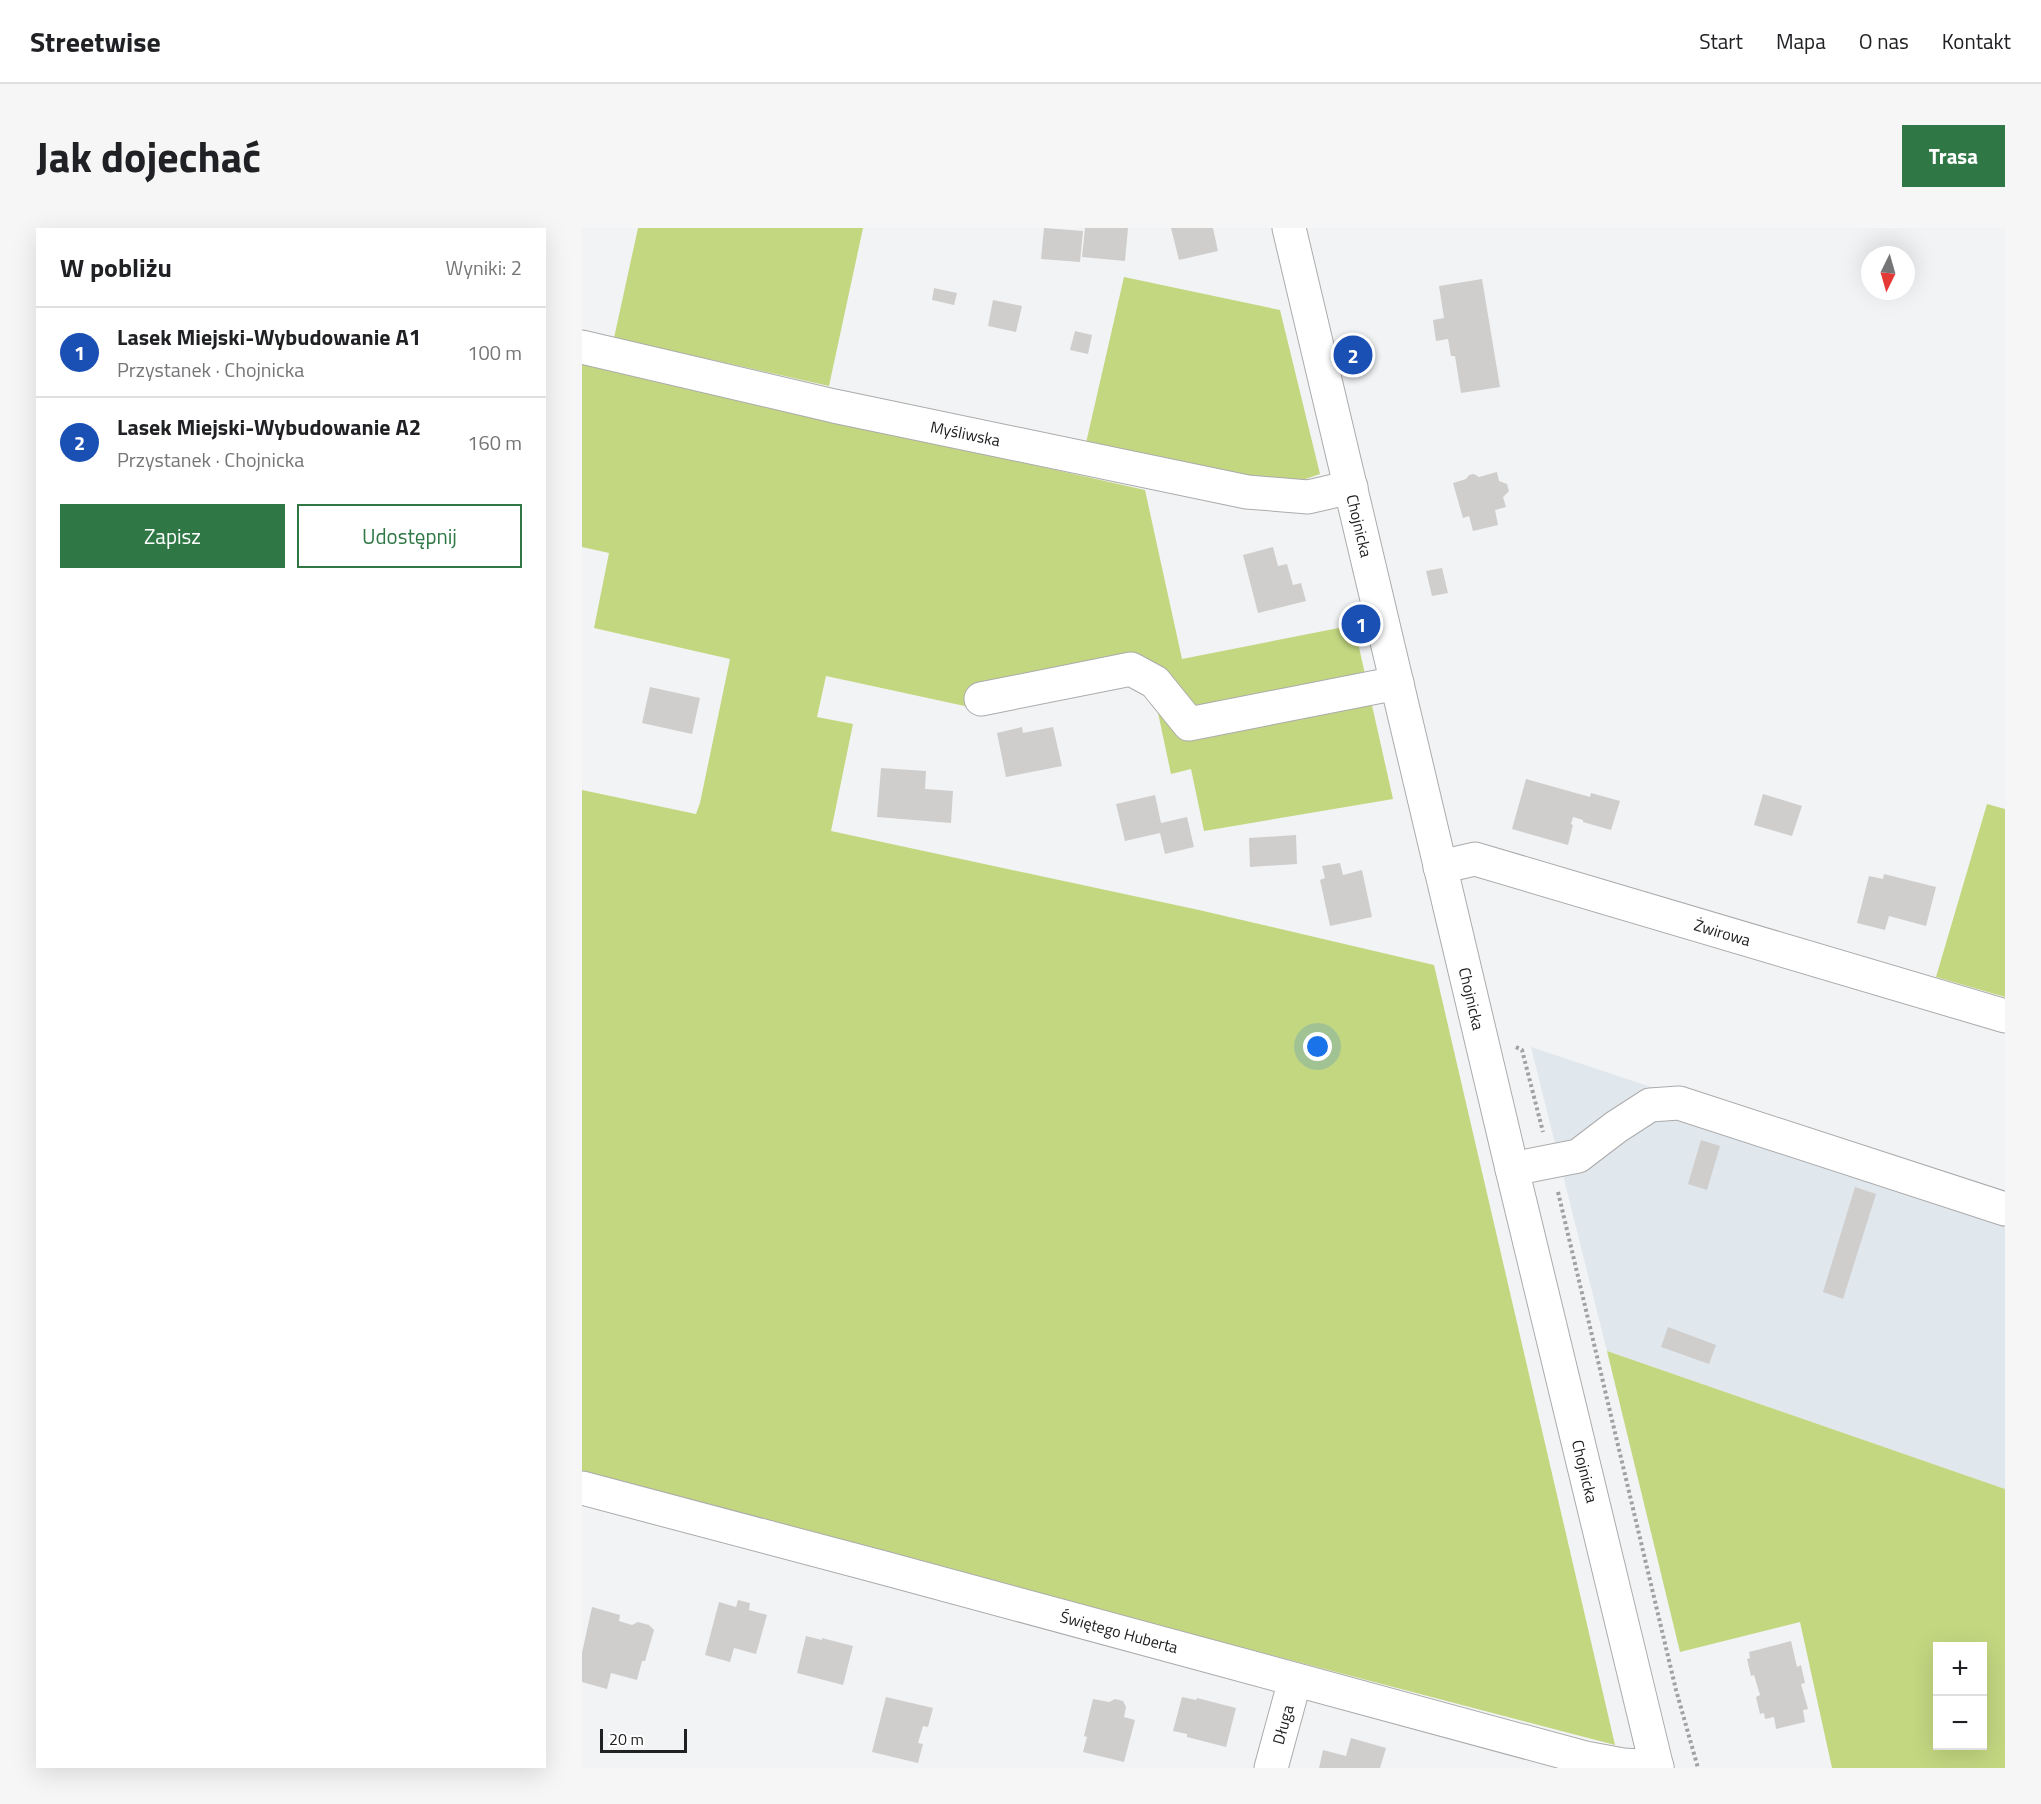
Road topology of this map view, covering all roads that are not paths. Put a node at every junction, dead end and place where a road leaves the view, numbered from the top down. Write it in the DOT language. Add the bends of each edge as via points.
graph roads {
  1 [pos="1289,228"];
  2 [pos="582,348"];
  3 [pos="1351,487"];
  4 [pos="1397,683"];
  5 [pos="981,699"];
  6 [pos="1440,867"];
  7 [pos="2005,1016"];
  8 [pos="1512,1169"];
  9 [pos="2005,1209"];
  10 [pos="582,1488"];
  11 [pos="1294,1680"];
  12 [pos="1271,1768"];
  13 [pos="1657,1768"];
  1 -- 3 [label="street, Chojnicka"];
  2 -- 3 [label="street, Myśliwska" via="834,406 1247,492 1308,497"];
  3 -- 4 [label="street, Chojnicka"];
  4 -- 5 [label="street" via="1189,724 1155,681 1131,669"];
  4 -- 6 [label="street, Chojnicka"];
  6 -- 7 [label="street, Żwirowa" via="1475,859"];
  6 -- 8 [label="street, Chojnicka"];
  8 -- 9 [label="street" via="1578,1156 1650,1105 1678,1103"];
  8 -- 13 [label="street, Chojnicka"];
  10 -- 11 [label="street, Świętego Huberta"];
  11 -- 12 [label="street, Długa"];
  11 -- 13 [label="street, Świętego Huberta" via="1585,1758"];
}
